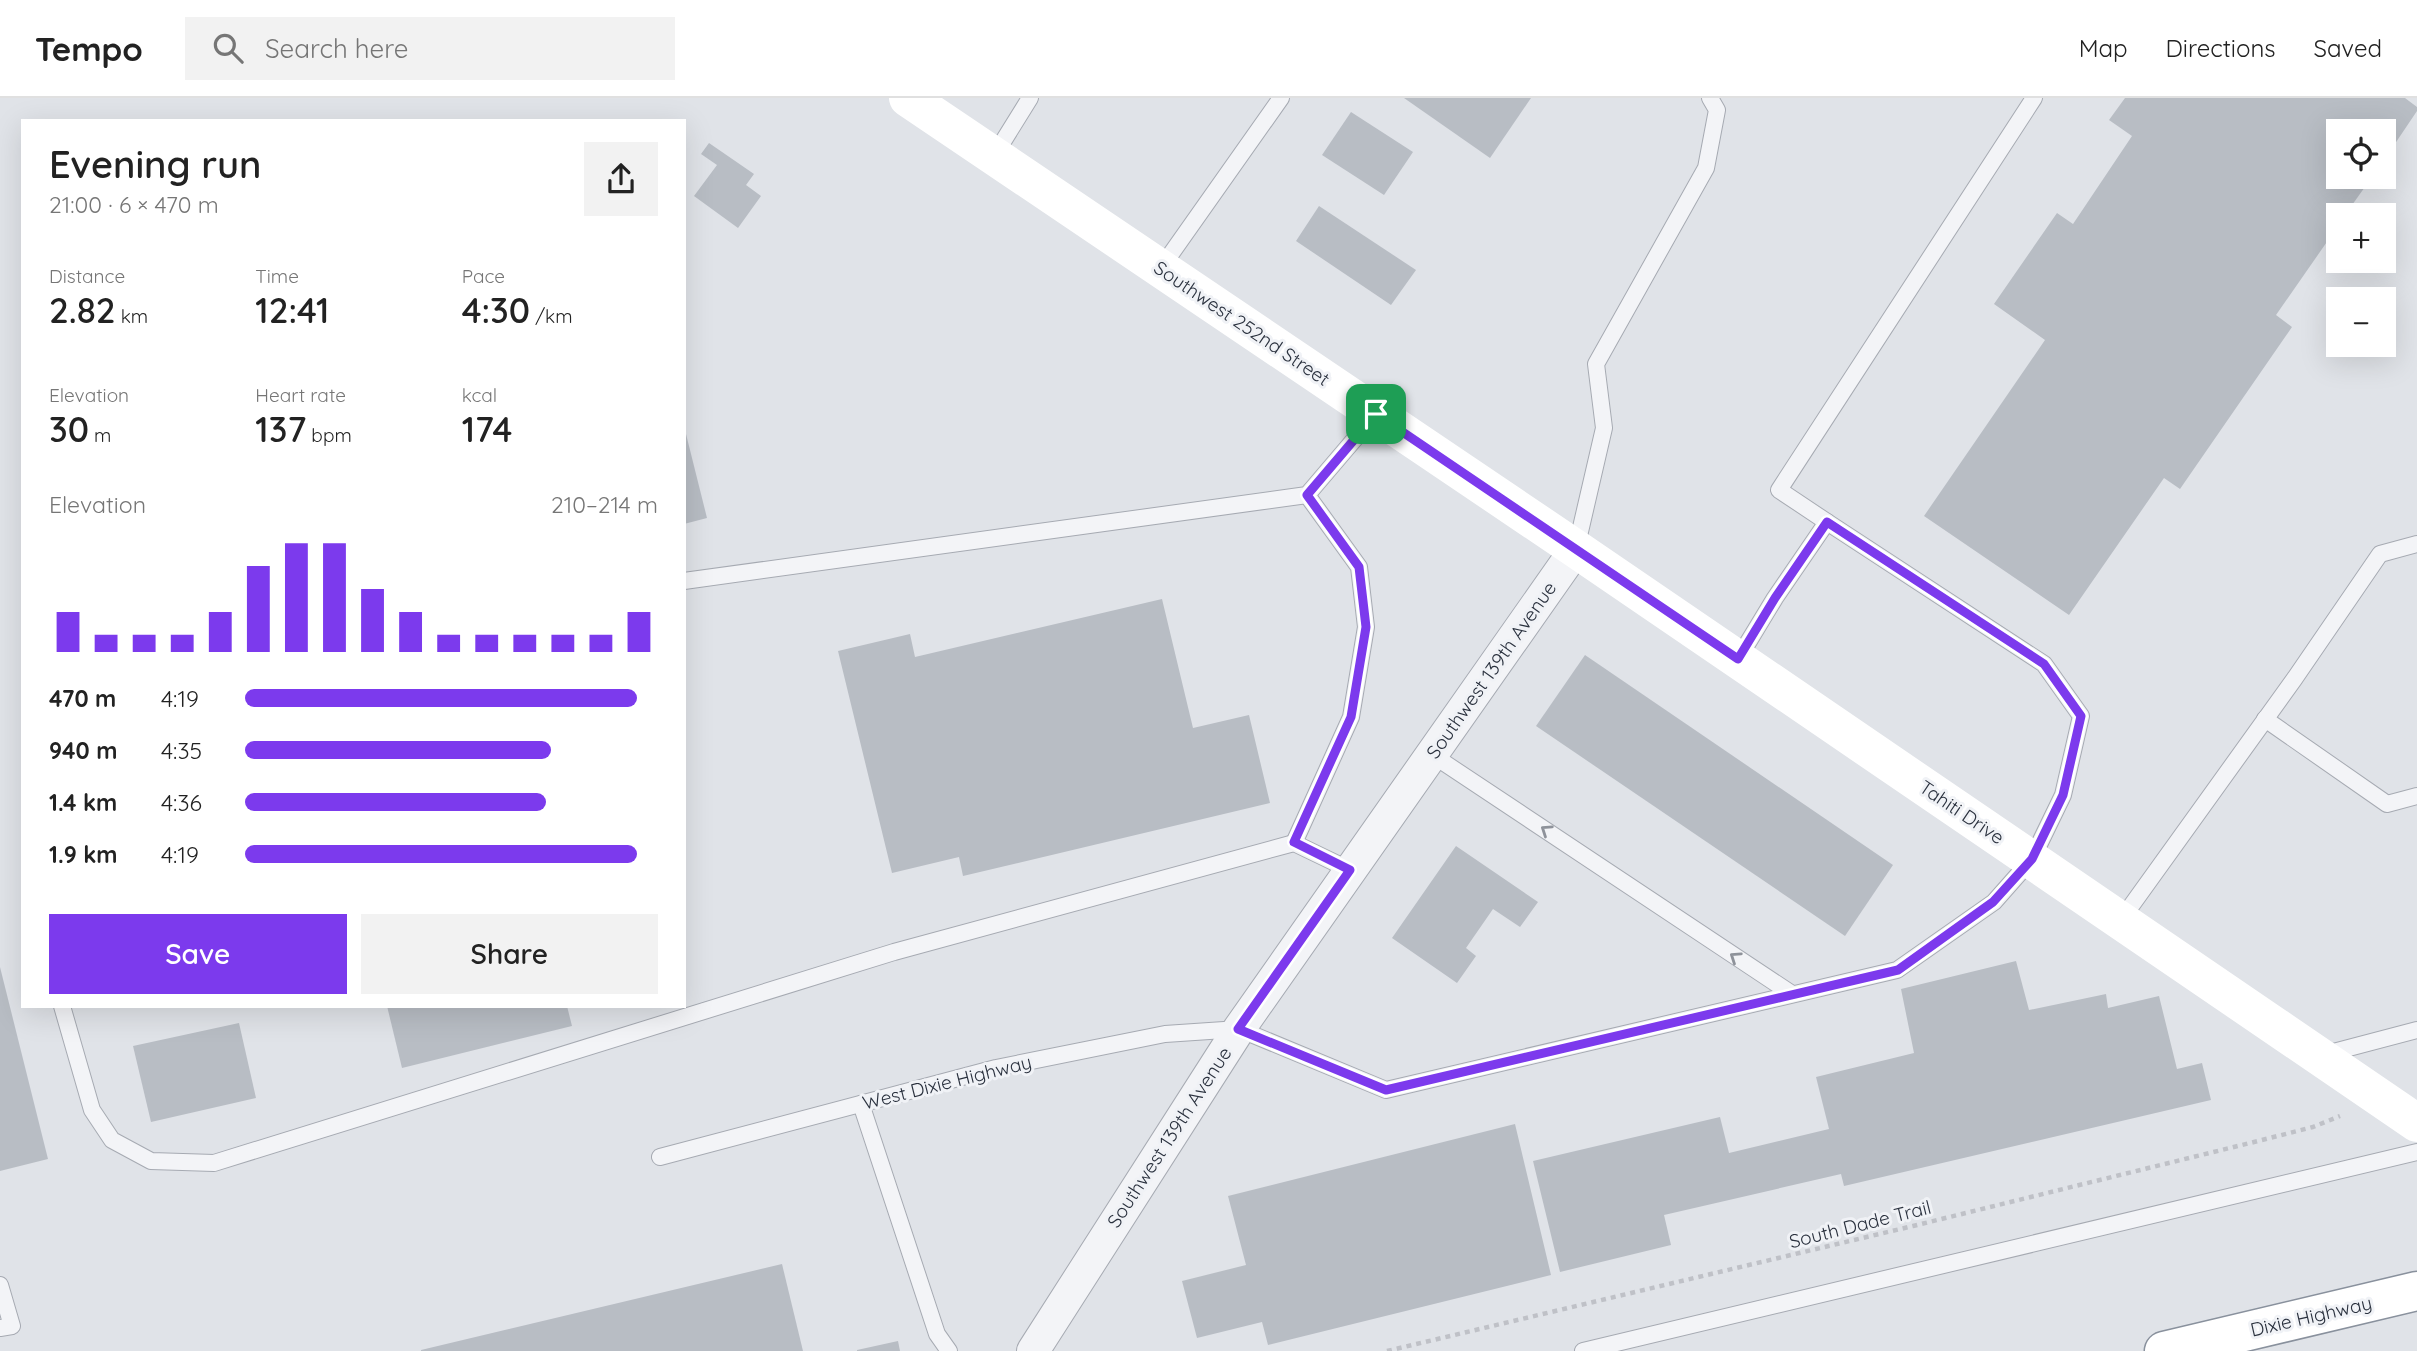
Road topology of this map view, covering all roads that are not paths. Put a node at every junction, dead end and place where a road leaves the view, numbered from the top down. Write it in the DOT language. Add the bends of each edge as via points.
graph roads {
  1 [pos="908,98"];
  2 [pos="1030,98"];
  3 [pos="1281,98"];
  4 [pos="1710,98"];
  5 [pos="2034,98"];
  6 [pos="994,156"];
  7 [pos="1161,268"];
  8 [pos="1376,414"];
  9 [pos="1307,495"];
  10 [pos="1827,522"];
  11 [pos="2417,544"];
  12 [pos="1576,549"];
  13 [pos="686,581"];
  14 [pos="1738,659"];
  15 [pos="2265,719"];
  16 [pos="1432,754"];
  17 [pos="2417,796"];
  18 [pos="1294,842"];
  19 [pos="2032,859"];
  20 [pos="1350,870"];
  21 [pos="2121,920"];
  22 [pos="1792,994"];
  23 [pos="63,1008"];
  24 [pos="1238,1029"];
  25 [pos="2417,1030"];
  26 [pos="2320,1055"];
  27 [pos="861,1104"];
  28 [pos="2417,1123"];
  29 [pos="2417,1152"];
  30 [pos="660,1157"];
  31 [pos="0,1285"];
  32 [pos="2412,1286"];
  33 [pos="0,1328"];
  34 [pos="949,1351"];
  35 [pos="1032,1351"];
  36 [pos="1583,1351"];
  37 [pos="2164,1351"];
  1 -- 6 [label="main road, Southwest 252nd Street"];
  2 -- 6 [label="lane"];
  3 -- 7 [label="lane"];
  4 -- 12 [label="lane" via="1717,110 1706,168 1596,364 1604,428"];
  5 -- 10 [label="lane" via="1779,490"];
  6 -- 7 [label="main road, Southwest 252nd Street"];
  7 -- 8 [label="main road, Southwest 252nd Street"];
  8 -- 9 [label="lane"];
  8 -- 12 [label="main road, Southwest 252nd Street"];
  9 -- 13 [label="lane"];
  9 -- 18 [label="lane" via="1359,567 1366,627 1351,717"];
  10 -- 14 [label="lane"];
  10 -- 19 [label="lane" via="2044,664 2081,716 2063,795"];
  11 -- 15 [label="lane" via="2380,554"];
  12 -- 14 [label="main road, Tahiti Drive"];
  12 -- 16 [label="street, Southwest 139th Avenue"];
  14 -- 19 [label="main road, Tahiti Drive"];
  15 -- 17 [label="lane" via="2388,804"];
  15 -- 21 [label="lane"];
  16 -- 20 [label="street, Southwest 139th Avenue"];
  22 -- 16 [label="lane, one-way"];
  18 -- 20 [label="lane"];
  18 -- 23 [label="lane" via="894,952 214,1163 151,1161 112,1140 92,1110"];
  19 -- 21 [label="main road, Tahiti Drive"];
  19 -- 22 [label="lane" via="1993,902 1898,970"];
  20 -- 24 [label="street, Southwest 139th Avenue"];
  21 -- 26 [label="main road, Tahiti Drive"];
  22 -- 24 [label="lane" via="1386,1090"];
  24 -- 27 [label="lane, West Dixie Highway" via="1116,1042"];
  24 -- 35 [label="street, Southwest 139th Avenue"];
  25 -- 26 [label="lane"];
  26 -- 28 [label="main road, Tahiti Drive"];
  27 -- 30 [label="lane, West Dixie Highway"];
  27 -- 34 [label="lane" via="937,1334"];
  29 -- 36 [label="lane"];
  31 -- 33 [label="lane" via="12,1326"];
  32 -- 37 [label="main road, Dixie Highway"];
}
